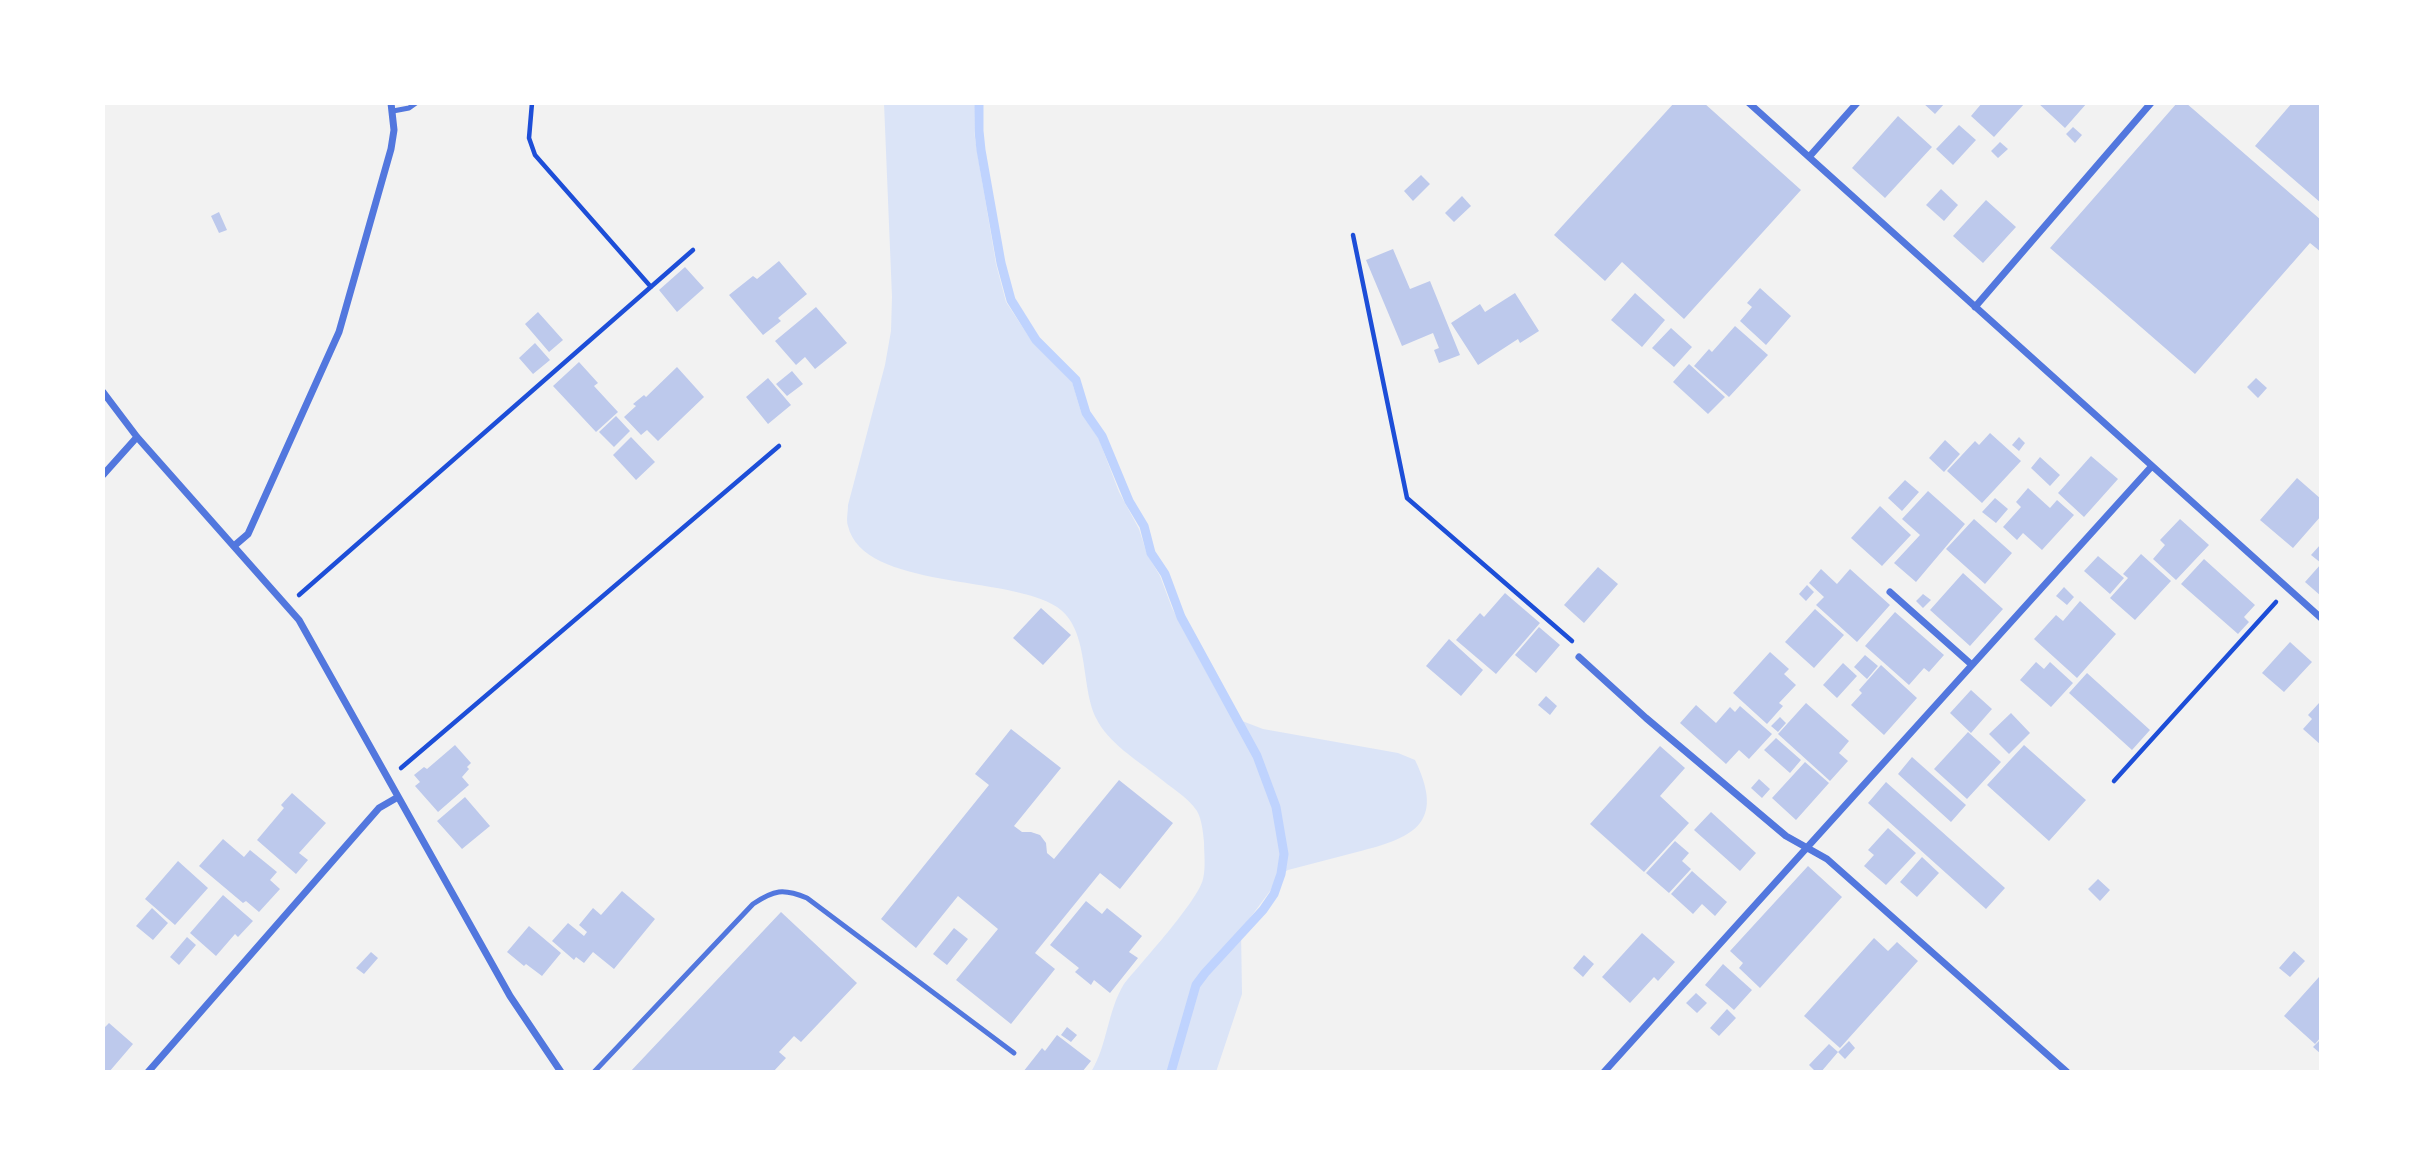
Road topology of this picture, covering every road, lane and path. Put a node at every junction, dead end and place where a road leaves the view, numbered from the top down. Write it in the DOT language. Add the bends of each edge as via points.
graph roads {
  1 [pos="416,103"];
  2 [pos="532,103"];
  3 [pos="1749,103"];
  4 [pos="1857,103"];
  5 [pos="2151,103"];
  6 [pos="392,107"];
  7 [pos="1809,157"];
  8 [pos="1353,235"];
  9 [pos="693,250"];
  10 [pos="651,287"];
  11 [pos="1975,307"];
  12 [pos="103,392"];
  13 [pos="137,437"];
  14 [pos="779,446"];
  15 [pos="2152,466"];
  16 [pos="103,475"];
  17 [pos="234,546"];
  18 [pos="2288,589"];
  19 [pos="1890,592"];
  20 [pos="287,606"];
  21 [pos="2321,618"];
  22 [pos="1579,657"];
  23 [pos="1972,665"];
  24 [pos="387,775"];
  25 [pos="2114,781"];
  26 [pos="398,797"];
  27 [pos="1807,848"];
  28 [pos="1013,1053"];
  29 [pos="148,1072"];
  30 [pos="561,1072"];
  31 [pos="594,1072"];
  32 [pos="1604,1072"];
  33 [pos="2067,1072"];
  1 -- 6 [label="lane" via="409,108"];
  2 -- 10 [label="path" via="529,138 535,155"];
  3 -- 7 [label="street"];
  4 -- 7 [label="street"];
  5 -- 11 [label="street"];
  6 -- 17 [label="street" via="391,149 339,332 248,534"];
  7 -- 11 [label="street"];
  8 -- 22 [label="path" via="1407,499 1575,643"];
  9 -- 10 [label="path"];
  10 -- 20 [label="path"];
  11 -- 15 [label="street"];
  12 -- 13 [label="street"];
  13 -- 16 [label="street"];
  13 -- 17 [label="street"];
  14 -- 24 [label="path" via="413,758"];
  15 -- 18 [label="street"];
  15 -- 23 [label="street"];
  17 -- 20 [label="street"];
  18 -- 21 [label="street"];
  18 -- 25 [label="path"];
  19 -- 23 [label="street"];
  20 -- 24 [label="street"];
  22 -- 27 [label="street" via="1786,836"];
  23 -- 27 [label="street"];
  24 -- 26 [label="street"];
  26 -- 29 [label="street" via="379,808"];
  26 -- 30 [label="street" via="510,996"];
  27 -- 32 [label="street"];
  27 -- 33 [label="street" via="1827,859"];
  28 -- 31 [label="lane" via="807,898 789,891 769,893 752,904"];
}
